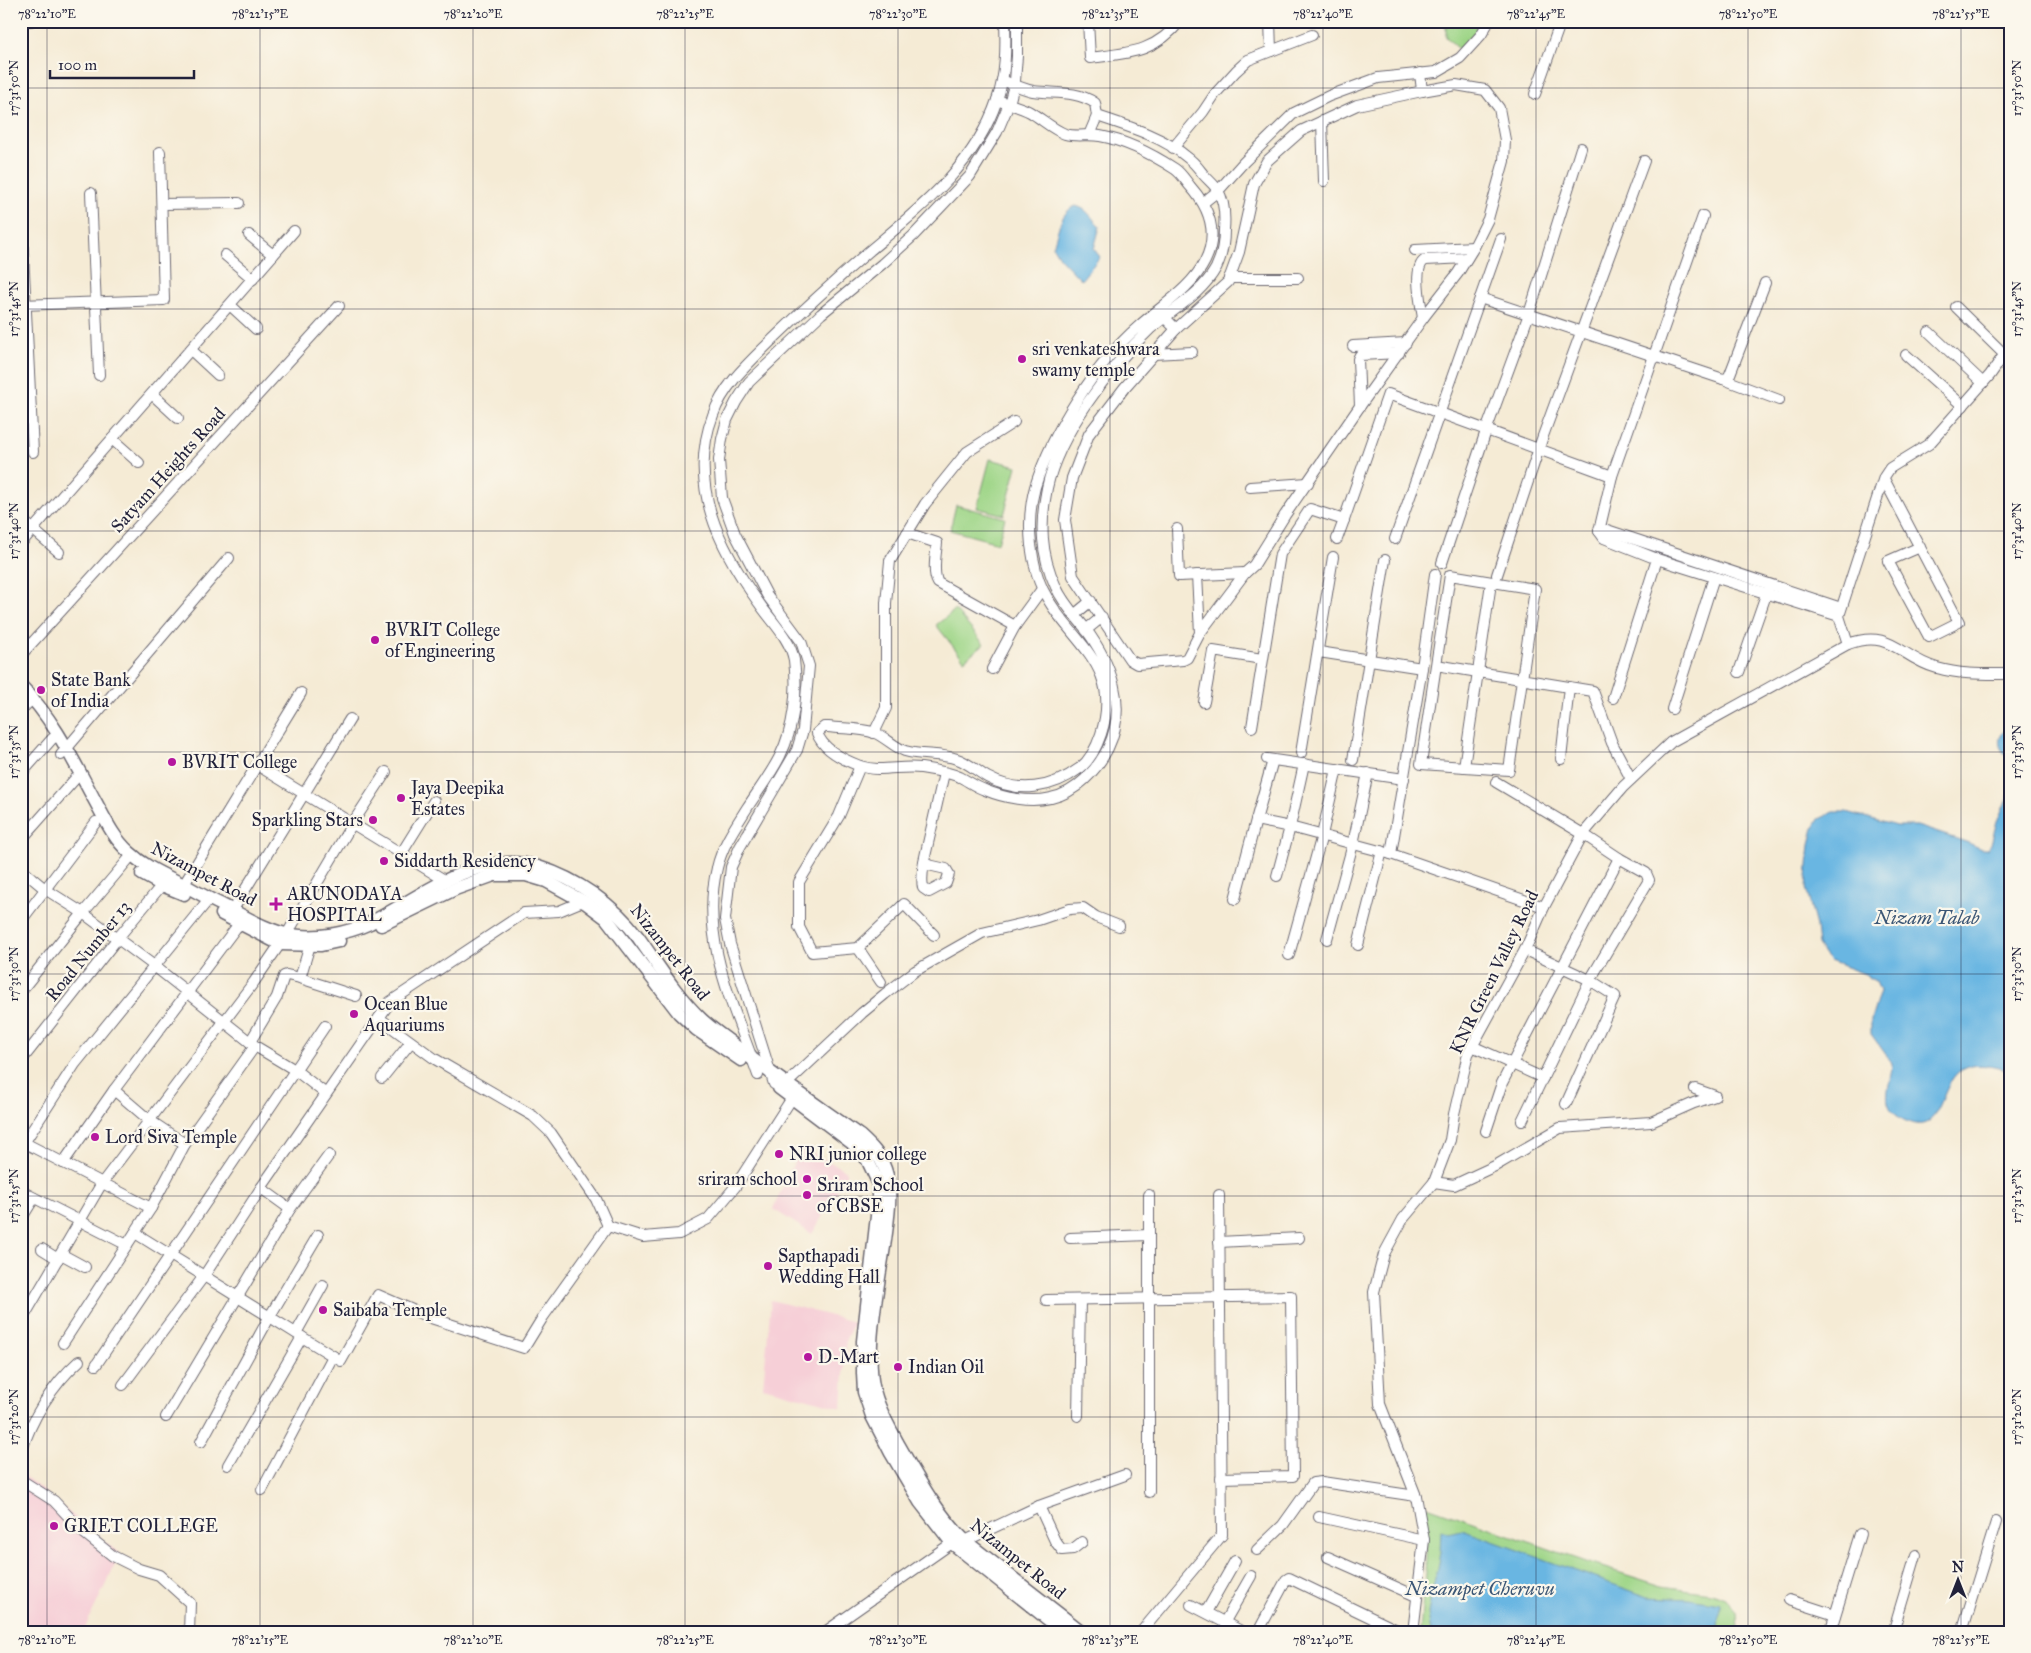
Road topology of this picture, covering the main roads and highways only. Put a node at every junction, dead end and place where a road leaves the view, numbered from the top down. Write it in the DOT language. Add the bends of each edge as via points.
graph roads {
  1 [pos="21,686"];
  2 [pos="26,702"];
  3 [pos="64,751"];
  4 [pos="130,858"];
  5 [pos="283,939"];
  6 [pos="774,1081"];
  7 [pos="1064,1632"];
  8 [pos="1082,1632"];
  1 -- 2 [label="main road, Nizampet Road"];
  2 -- 3 [label="main road, Nizampet Road"];
  3 -- 4 [label="main road, Nizampet Road"];
  3 -- 4 [label="main road, Nizampet Road" via="96,822"];
  4 -- 5 [label="main road, Nizampet Road" via="142,874 182,889"];
  5 -- 6 [label="main road, Nizampet Road" via="310,945 342,940 368,932 455,889 494,875 526,875 546,881 606,918 679,1013 696,1029"];
  5 -- 6 [label="main road, Nizampet Road" via="323,936 368,924 446,881 483,866 521,864 543,868 613,909 637,936 682,1000"];
  6 -- 7 [label="main road, Nizampet Road" via="852,1143 867,1159 878,1182 863,1341 864,1392 891,1453 920,1502 952,1543"];
  6 -- 8 [label="main road, Nizampet Road" via="860,1136 874,1149 886,1170 890,1193 871,1352 873,1388 884,1418 919,1482 952,1528 966,1541"];
}
